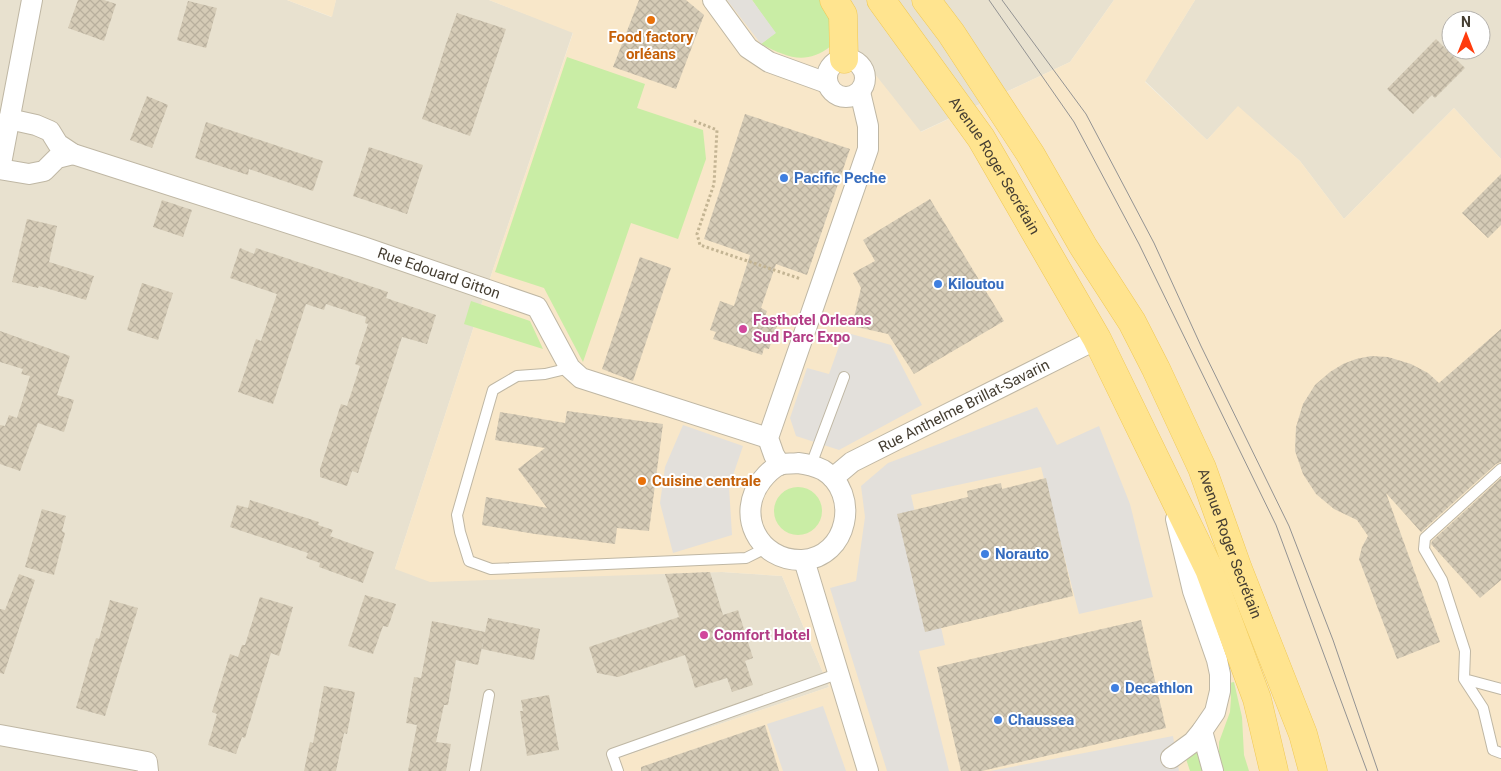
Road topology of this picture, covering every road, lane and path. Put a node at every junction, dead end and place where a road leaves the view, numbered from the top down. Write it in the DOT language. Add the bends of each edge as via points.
graph roads {
  1 [pos="32,0"];
  2 [pos="713,0"];
  3 [pos="834,0"];
  4 [pos="881,0"];
  5 [pos="926,0"];
  6 [pos="844,59"];
  7 [pos="827,83"];
  8 [pos="860,92"];
  9 [pos="10,119"];
  10 [pos="694,121"];
  11 [pos="74,154"];
  12 [pos="0,169"];
  13 [pos="822,286"];
  14 [pos="1132,322"];
  15 [pos="1097,338"];
  16 [pos="570,368"];
  17 [pos="844,377"];
  18 [pos="768,438"];
  19 [pos="780,464"];
  20 [pos="811,465"];
  21 [pos="1501,469"];
  22 [pos="833,478"];
  23 [pos="1168,483"];
  24 [pos="766,548"];
  25 [pos="804,560"];
  26 [pos="1274,660"];
  27 [pos="837,674"];
  28 [pos="1464,678"];
  29 [pos="1501,689"];
  30 [pos="489,695"];
  31 [pos="1202,730"];
  32 [pos="0,735"];
  33 [pos="1501,753"];
  34 [pos="1170,758"];
  35 [pos="148,771"];
  36 [pos="475,771"];
  37 [pos="618,771"];
  38 [pos="868,771"];
  39 [pos="1213,771"];
  40 [pos="1274,771"];
  41 [pos="1313,771"];
  42 [pos="1325,771"];
  1 -- 9 [label="street"];
  2 -- 7 [label="street" via="748,48 769,62"];
  3 -- 6 [label="main road" via="843,15"];
  4 -- 15 [label="main road, Avenue Roger Secrétain" via="981,138"];
  5 -- 14 [label="main road, Avenue Roger Secrétain" via="952,33"];
  6 -- 7 [label="street" via="838,60 828,70"];
  6 -- 8 [label="street" via="856,62 864,70 865,82"];
  7 -- 8 [label="street" via="838,96 849,98"];
  8 -- 13 [label="street" via="868,126 868,149"];
  9 -- 11 [label="street, Rue Edouard Gitton" via="36,124 50,131 58,144"];
  9 -- 12 [label="street"];
  10 -- 13 [label="path" via="717,130 714,184 697,234 700,245"];
  11 -- 12 [label="street" via="57,158 44,171 28,174"];
  11 -- 16 [label="street, Rue Edouard Gitton" via="537,307"];
  13 -- 18 [label="street"];
  14 -- 15 [label="main road"];
  14 -- 26 [label="main road, Avenue Roger Secrétain" via="1202,468"];
  15 -- 22 [label="street, Rue Anthelme Brillat-Savarin" via="852,462"];
  15 -- 23 [label="main road, Avenue Roger Secrétain"];
  16 -- 18 [label="street, Rue Edouard Gitton" via="581,378"];
  16 -- 24 [label="lane" via="517,376 493,390 457,515 469,561 491,569 511,569 746,558"];
  17 -- 20 [label="lane"];
  18 -- 19 [label="street"];
  19 -- 20 [label="street"];
  19 -- 24 [label="street" via="755,488 750,504 750,520 756,536"];
  20 -- 22 [label="street"];
  21 -- 28 [label="lane" via="1425,538 1424,549 1442,580 1465,651"];
  22 -- 25 [label="street" via="842,491 846,520 831,547"];
  23 -- 31 [label="street, Avenue Roger Secrétain" via="1193,591 1220,674 1215,712"];
  23 -- 40 [label="main road, Avenue Roger Secrétain" via="1210,569 1257,699"];
  24 -- 25 [label="street" via="778,556"];
  25 -- 27 [label="street"];
  26 -- 41 [label="main road, Avenue Roger Secrétain" via="1303,734"];
  26 -- 42 [label="main road" via="1306,721"];
  27 -- 37 [label="lane" via="612,754"];
  27 -- 38 [label="street"];
  28 -- 29 [label="lane"];
  28 -- 33 [label="lane" via="1484,708 1493,750"];
  30 -- 36 [label="lane"];
  31 -- 34 [label="street, Avenue Roger Secrétain" via="1193,742"];
  31 -- 39 [label="street"];
  32 -- 35 [label="street" via="147,762"];
}
